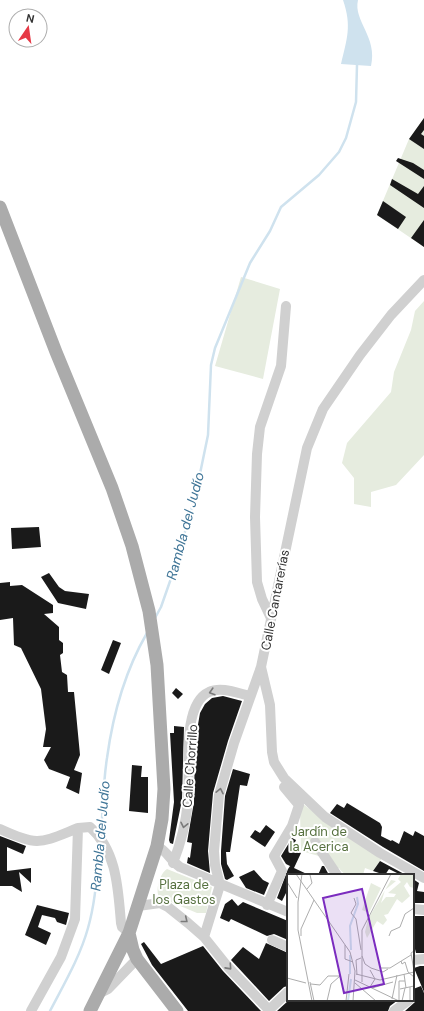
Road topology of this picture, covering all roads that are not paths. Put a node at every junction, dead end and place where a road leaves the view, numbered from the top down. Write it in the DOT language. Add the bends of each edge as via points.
graph roads {
  1 [pos="0,207"];
  2 [pos="424,280"];
  3 [pos="286,306"];
  4 [pos="271,618"];
  5 [pos="261,667"];
  6 [pos="250,696"];
  7 [pos="289,783"];
  8 [pos="78,828"];
  9 [pos="0,829"];
  10 [pos="315,842"];
  11 [pos="157,846"];
  12 [pos="173,863"];
  13 [pos="336,874"];
  14 [pos="424,878"];
  15 [pos="220,885"];
  16 [pos="267,905"];
  17 [pos="138,906"];
  18 [pos="414,909"];
  19 [pos="424,910"];
  20 [pos="287,912"];
  21 [pos="129,933"];
  22 [pos="204,937"];
  23 [pos="272,940"];
  24 [pos="287,946"];
  25 [pos="137,959"];
  26 [pos="424,959"];
  27 [pos="414,960"];
  28 [pos="100,993"];
  29 [pos="287,993"];
  30 [pos="408,1001"];
  31 [pos="270,1010"];
  32 [pos="31,1011"];
  33 [pos="90,1011"];
  34 [pos="177,1011"];
  35 [pos="394,1011"];
  1 -- 11 [label="main road" via="112,488 142,582 159,689 165,799"];
  2 -- 4 [label="street, Calle Cantarerías" via="379,331 324,409 307,448"];
  3 -- 4 [label="street" via="281,366 260,428 257,454 257,582"];
  4 -- 5 [label="street, Calle Cantarerías"];
  5 -- 6 [label="street, Calle Cantarerías"];
  5 -- 7 [label="street" via="270,705 272,752 278,769"];
  6 -- 12 [label="street, Calle Chorrillo, one-way" via="217,689 205,694 198,701 189,741 187,810"];
  15 -- 6 [label="street, Calle Cantarerías, one-way" via="214,854 217,806"];
  7 -- 14 [label="street" via="325,817"];
  7 -- 16 [label="street" via="284,787 299,804 292,826 274,856 282,870"];
  8 -- 9 [label="street" via="49,840 36,842"];
  8 -- 21 [label="street" via="90,827 105,844 113,865 122,927"];
  8 -- 32 [label="street" via="75,919 61,957"];
  10 -- 13 [label="street"];
  11 -- 12 [label="street"];
  11 -- 17 [label="main road"];
  12 -- 15 [label="street"];
  15 -- 16 [label="street"];
  15 -- 22 [label="street"];
  16 -- 20 [label="street"];
  17 -- 21 [label="main road"];
  17 -- 22 [label="street, one-way" via="156,903 164,905"];
  18 -- 19 [label="street"];
  21 -- 25 [label="main road"];
  21 -- 28 [label="main road"];
  22 -- 31 [label="street, one-way" via="228,967"];
  23 -- 24 [label="street"];
  25 -- 28 [label="street" via="108,989"];
  25 -- 34 [label="main road"];
  26 -- 27 [label="street"];
  28 -- 33 [label="main road"];
  29 -- 31 [label="street"];
  30 -- 35 [label="street"];
}
